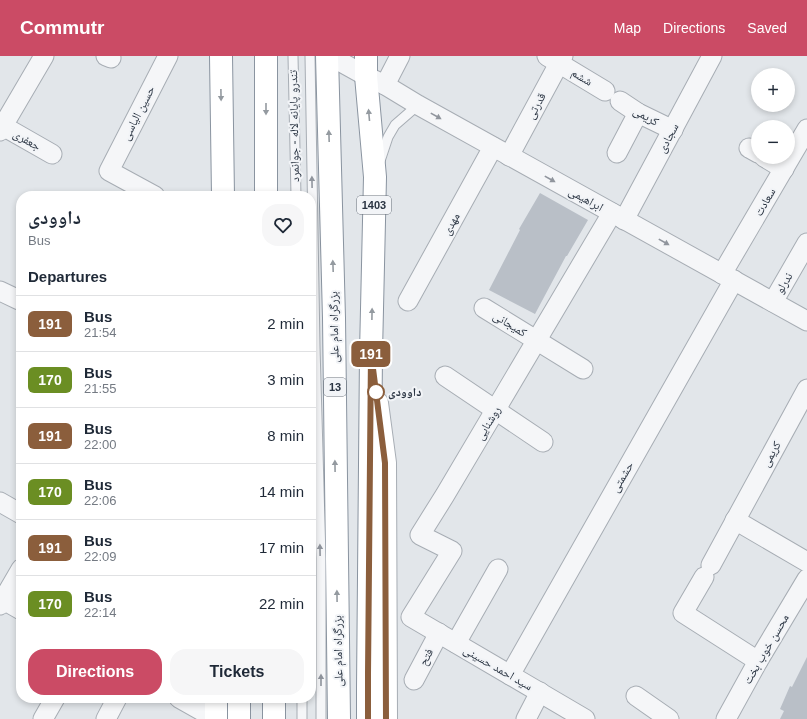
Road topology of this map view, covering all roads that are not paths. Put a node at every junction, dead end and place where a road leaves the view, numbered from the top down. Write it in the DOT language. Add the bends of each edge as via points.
graph roads {
  1 [pos="44,56"];
  2 [pos="168,56"];
  3 [pos="221,56"];
  4 [pos="266,56"];
  5 [pos="293,56"];
  6 [pos="310,56"];
  7 [pos="327,56"];
  8 [pos="330,56"];
  9 [pos="400,56"];
  10 [pos="712,56"];
  11 [pos="556,58"];
  12 [pos="372,72"];
  13 [pos="613,96"];
  14 [pos="418,105"];
  15 [pos="638,113"];
  16 [pos="2,129"];
  17 [pos="807,129"];
  18 [pos="672,130"];
  19 [pos="501,151"];
  20 [pos="617,152"];
  21 [pos="52,154"];
  22 [pos="776,164"];
  23 [pos="784,169"];
  24 [pos="375,178"];
  25 [pos="146,191"];
  26 [pos="224,191"];
  27 [pos="266,191"];
  28 [pos="296,191"];
  29 [pos="312,191"];
  30 [pos="618,216"];
  31 [pos="807,243"];
  32 [pos="728,277"];
  33 [pos="0,291"];
  34 [pos="16,299"];
  35 [pos="408,301"];
  36 [pos="773,302"];
  37 [pos="484,308"];
  38 [pos="807,321"];
  39 [pos="536,340"];
  40 [pos="371,353"];
  41 [pos="583,369"];
  42 [pos="445,376"];
  43 [pos="316,383"];
  44 [pos="807,388"];
  45 [pos="496,410"];
  46 [pos="543,442"];
  47 [pos="0,502"];
  48 [pos="16,511"];
  49 [pos="736,520"];
  50 [pos="807,562"];
  51 [pos="498,569"];
  52 [pos="16,577"];
  53 [pos="807,579"];
  54 [pos="1,601"];
  55 [pos="16,608"];
  56 [pos="411,617"];
  57 [pos="439,633"];
  58 [pos="456,643"];
  59 [pos="758,661"];
  60 [pos="510,674"];
  61 [pos="414,680"];
  62 [pos="540,692"];
  63 [pos="636,696"];
  64 [pos="52,703"];
  65 [pos="114,703"];
  66 [pos="194,703"];
  67 [pos="239,703"];
  68 [pos="274,703"];
  69 [pos="302,703"];
  70 [pos="212,709"];
  71 [pos="43,719"];
  72 [pos="106,719"];
  73 [pos="239,719"];
  74 [pos="274,719"];
  75 [pos="302,719"];
  76 [pos="321,719"];
  77 [pos="339,719"];
  78 [pos="368,719"];
  79 [pos="386,719"];
  80 [pos="526,719"];
  81 [pos="585,719"];
  82 [pos="669,719"];
  83 [pos="726,719"];
  1 -- 16 [label="street"];
  2 -- 25 [label="street, حسین الیاسی" via="109,170"];
  3 -- 26 [label="main road, one-way"];
  4 -- 27 [label="main road, one-way"];
  5 -- 28 [label="lane, تندرو پایانه لاله - جوانمرد"];
  29 -- 6 [label="lane, one-way"];
  77 -- 7 [label="main road, بزرگراه امام علی / 13, one-way" via="334,318"];
  8 -- 12 [label="street, ابراهیمی"];
  9 -- 12 [label="street"];
  10 -- 18 [label="street, سجادی"];
  11 -- 13 [label="street, ششم"];
  11 -- 19 [label="street, قدرتی"];
  12 -- 14 [label="street, ابراهیمی"];
  24 -- 12 [label="main road, 1403, one-way"];
  13 -- 15 [label="street, کریمی"];
  14 -- 19 [label="street, ابراهیمی, one-way"];
  14 -- 24 [label="lane" via="395,125 388,137"];
  15 -- 18 [label="street, کریمی"];
  15 -- 20 [label="street"];
  16 -- 21 [label="street, جعفری"];
  17 -- 23 [label="street, سعادت"];
  18 -- 30 [label="street, سجادی"];
  19 -- 30 [label="street, ابراهیمی, one-way"];
  19 -- 35 [label="street, مهدی"];
  22 -- 23 [label="street"];
  23 -- 32 [label="street, سعادت"];
  40 -- 24 [label="main road, 1403, one-way"];
  30 -- 32 [label="street, ابراهیمی, one-way"];
  30 -- 39 [label="street, روشنایی"];
  31 -- 36 [label="street, ندرلو"];
  32 -- 36 [label="street, ابراهیمی"];
  32 -- 60 [label="street, حشمتی"];
  33 -- 34 [label="street"];
  36 -- 38 [label="street, ابراهیمی"];
  37 -- 39 [label="street, کمیجانی"];
  39 -- 41 [label="street, کمیجانی"];
  39 -- 45 [label="street, روشنایی"];
  40 -- 78 [label="main road"];
  40 -- 79 [label="main road" via="385,463"];
  42 -- 45 [label="street"];
  76 -- 43 [label="lane, one-way"];
  44 -- 49 [label="street, کریمی"];
  45 -- 46 [label="street"];
  45 -- 56 [label="street, روشنایی" via="420,535 452,551"];
  47 -- 48 [label="street"];
  49 -- 50 [label="street"];
  49 -- 59 [label="street, کریمی" via="683,613"];
  51 -- 58 [label="street"];
  52 -- 54 [label="street"];
  53 -- 59 [label="street, محسن خوب بخت"];
  54 -- 55 [label="street"];
  56 -- 57 [label="street, سید احمد حسینی"];
  57 -- 58 [label="street, سید احمد حسینی"];
  57 -- 61 [label="street, فتح"];
  58 -- 60 [label="street, سید احمد حسینی"];
  59 -- 83 [label="street, محسن خوب بخت"];
  60 -- 62 [label="street, سید احمد حسینی"];
  62 -- 80 [label="street"];
  62 -- 81 [label="street, سید احمد حسینی"];
  63 -- 82 [label="street"];
  64 -- 71 [label="street"];
  65 -- 72 [label="street"];
  66 -- 70 [label="street"];
  67 -- 73 [label="main road"];
  68 -- 74 [label="main road"];
  69 -- 75 [label="lane"];
}
